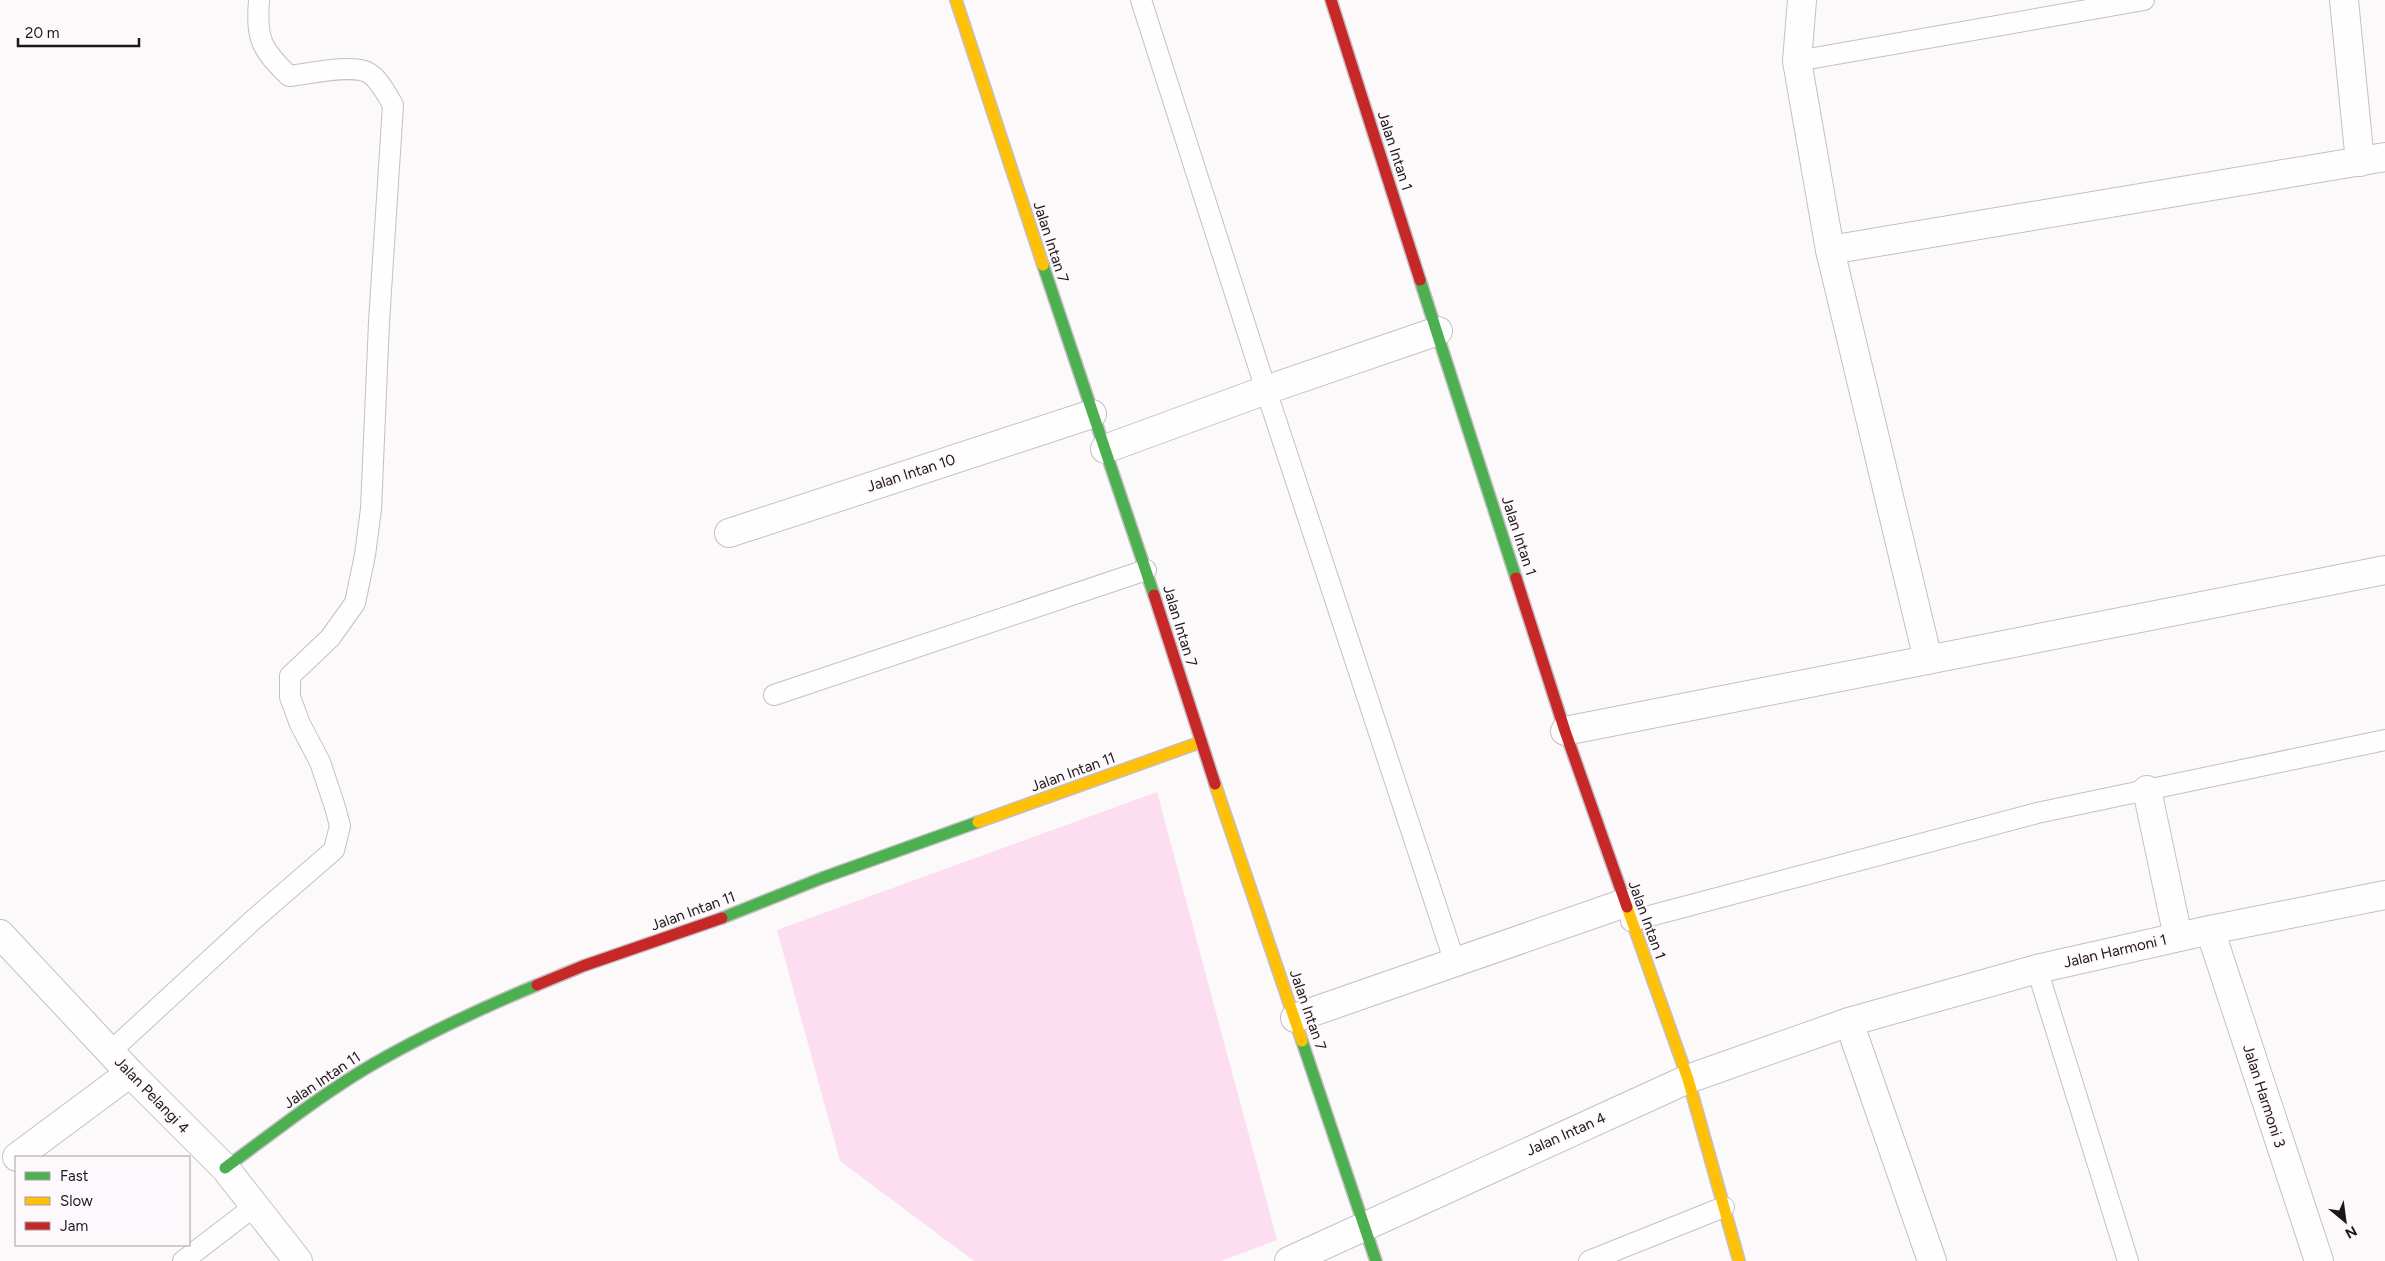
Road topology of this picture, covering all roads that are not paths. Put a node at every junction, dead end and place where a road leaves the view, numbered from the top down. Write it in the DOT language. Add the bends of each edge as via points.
graph roads {
  1 [pos="259,0"];
  2 [pos="956,0"];
  3 [pos="1141,0"];
  4 [pos="1331,0"];
  5 [pos="1802,0"];
  6 [pos="2144,0"];
  7 [pos="2344,0"];
  8 [pos="1798,61"];
  9 [pos="2372,159"];
  10 [pos="1830,250"];
  11 [pos="1438,331"];
  12 [pos="1266,390"];
  13 [pos="1092,414"];
  14 [pos="1105,449"];
  15 [pos="729,533"];
  16 [pos="1146,570"];
  17 [pos="2385,570"];
  18 [pos="1928,660"];
  19 [pos="774,695"];
  20 [pos="1565,731"];
  21 [pos="2385,740"];
  22 [pos="1200,742"];
  23 [pos="2147,790"];
  24 [pos="2385,895"];
  25 [pos="1628,912"];
  26 [pos="2210,930"];
  27 [pos="0,934"];
  28 [pos="2178,937"];
  29 [pos="1455,963"];
  30 [pos="2037,969"];
  31 [pos="1295,1018"];
  32 [pos="1849,1022"];
  33 [pos="110,1052"];
  34 [pos="130,1073"];
  35 [pos="1688,1079"];
  36 [pos="20,1156"];
  37 [pos="15,1159"];
  38 [pos="225,1168"];
  39 [pos="0,1170"];
  40 [pos="255,1206"];
  41 [pos="1724,1207"];
  42 [pos="1364,1226"];
  43 [pos="184,1261"];
  44 [pos="298,1261"];
  45 [pos="1290,1261"];
  46 [pos="1376,1261"];
  47 [pos="1589,1261"];
  48 [pos="1739,1261"];
  49 [pos="1932,1261"];
  50 [pos="2128,1261"];
  51 [pos="2319,1261"];
  1 -- 33 [label="lane" via="257,26 267,55 289,76 353,69 368,72 393,106 371,509 365,555 355,602 330,638 290,676 290,697 320,762 340,826 334,850"];
  2 -- 13 [label="street, Jalan Intan 7"];
  3 -- 12 [label="lane"];
  4 -- 11 [label="street, Jalan Intan 1"];
  5 -- 8 [label="street"];
  6 -- 8 [label="lane"];
  7 -- 9 [label="street"];
  8 -- 10 [label="street"];
  9 -- 10 [label="street"];
  10 -- 18 [label="street"];
  11 -- 12 [label="street"];
  11 -- 20 [label="street, Jalan Intan 1"];
  12 -- 14 [label="street"];
  12 -- 29 [label="lane"];
  13 -- 14 [label="street, Jalan Intan 7"];
  13 -- 15 [label="street, Jalan Intan 10"];
  14 -- 16 [label="street, Jalan Intan 7"];
  16 -- 19 [label="lane"];
  16 -- 22 [label="street, Jalan Intan 7"];
  17 -- 18 [label="street"];
  18 -- 20 [label="street"];
  20 -- 25 [label="street, Jalan Intan 1"];
  21 -- 23 [label="lane"];
  22 -- 31 [label="street, Jalan Intan 7"];
  22 -- 38 [label="street, Jalan Intan 11" via="822,878 706,924 582,966 504,999 375,1063"];
  23 -- 25 [label="lane" via="2036,813"];
  23 -- 28 [label="street"];
  24 -- 26 [label="street, Jalan Harmoni 1"];
  25 -- 29 [label="street"];
  25 -- 35 [label="street, Jalan Intan 1"];
  26 -- 28 [label="street, Jalan Harmoni 1"];
  26 -- 51 [label="street, Jalan Harmoni 3"];
  27 -- 33 [label="street, Jalan Pelangi 4"];
  28 -- 30 [label="street, Jalan Harmoni 1"];
  29 -- 31 [label="street"];
  30 -- 32 [label="street, Jalan Harmoni 1"];
  30 -- 50 [label="lane"];
  31 -- 42 [label="street, Jalan Intan 7"];
  32 -- 35 [label="street, Jalan Intan 4"];
  32 -- 49 [label="street"];
  33 -- 34 [label="street, Jalan Pelangi 4"];
  34 -- 36 [label="street"];
  34 -- 38 [label="street, Jalan Pelangi 4"];
  35 -- 41 [label="street, Jalan Intan 1"];
  35 -- 42 [label="street, Jalan Intan 4"];
  37 -- 39 [label="street"];
  38 -- 40 [label="street, Jalan Pelangi 4"];
  40 -- 43 [label="lane"];
  40 -- 44 [label="street, Jalan Pelangi 4"];
  41 -- 47 [label="lane"];
  41 -- 48 [label="street, Jalan Intan 1"];
  42 -- 45 [label="street, Jalan Intan 4"];
  42 -- 46 [label="street, Jalan Intan 7"];
}
